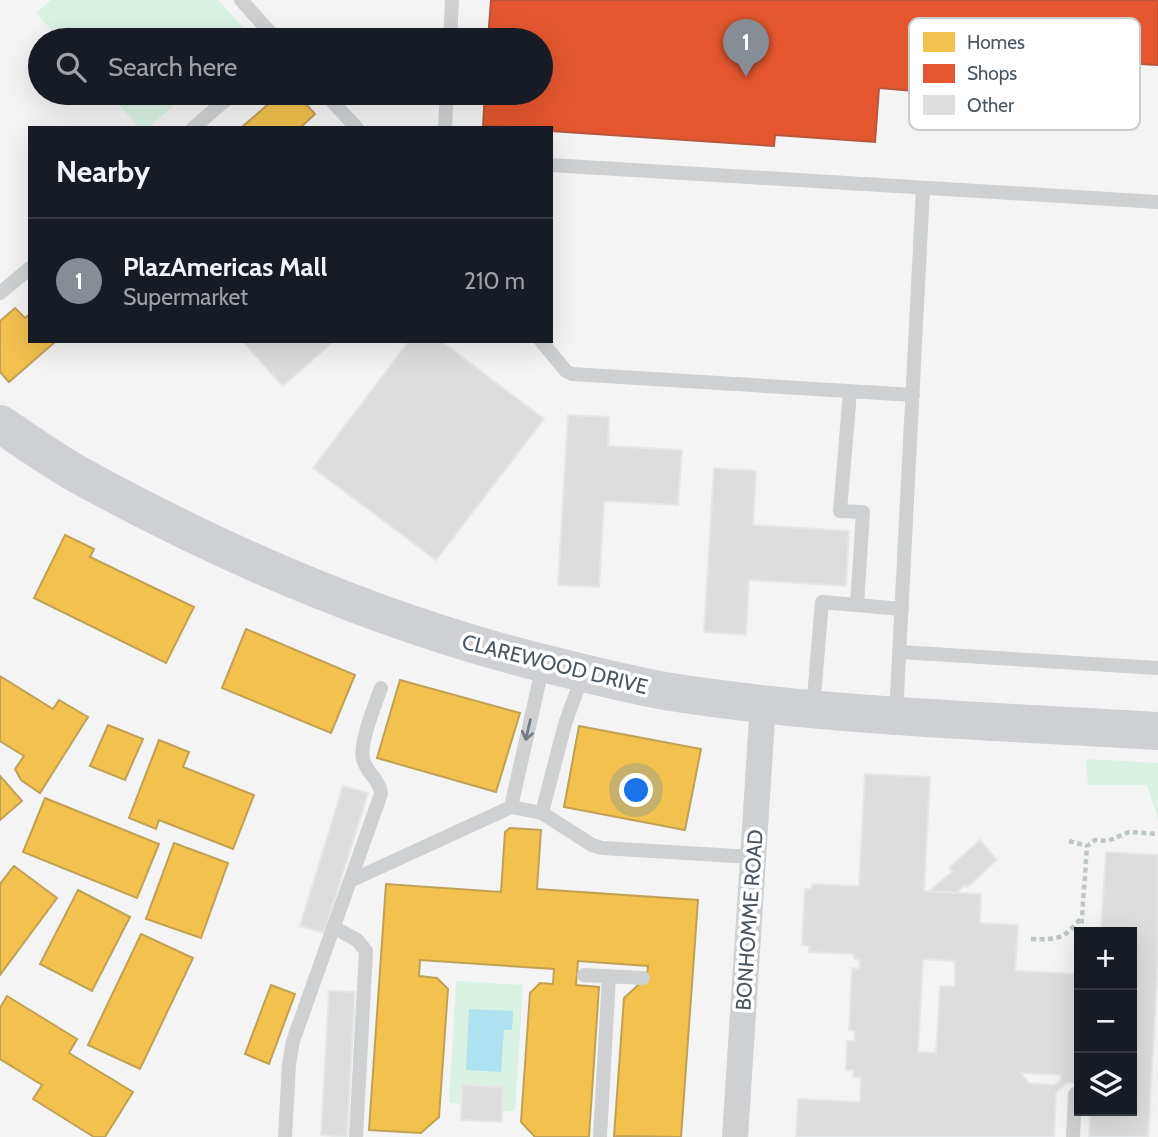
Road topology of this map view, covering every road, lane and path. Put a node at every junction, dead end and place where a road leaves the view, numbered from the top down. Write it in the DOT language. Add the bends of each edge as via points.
graph roads {
  1 [pos="241,0"];
  2 [pos="452,0"];
  3 [pos="266,28"];
  4 [pos="451,28"];
  5 [pos="220,105"];
  6 [pos="335,105"];
  7 [pos="446,105"];
  8 [pos="195,126"];
  9 [pos="355,126"];
  10 [pos="445,126"];
  11 [pos="553,165"];
  12 [pos="923,188"];
  13 [pos="1158,202"];
  14 [pos="28,270"];
  15 [pos="0,293"];
  16 [pos="543,343"];
  17 [pos="850,391"];
  18 [pos="912,395"];
  19 [pos="0,424"];
  20 [pos="857,605"];
  21 [pos="902,609"];
  22 [pos="900,652"];
  23 [pos="543,664"];
  24 [pos="1158,668"];
  25 [pos="583,673"];
  26 [pos="380,688"];
  27 [pos="763,704"];
  28 [pos="812,709"];
  29 [pos="896,716"];
  30 [pos="1158,731"];
  31 [pos="511,807"];
  32 [pos="542,813"];
  33 [pos="1158,834"];
  34 [pos="1069,841"];
  35 [pos="1087,846"];
  36 [pos="753,857"];
  37 [pos="350,881"];
  38 [pos="1082,917"];
  39 [pos="333,927"];
  40 [pos="1081,927"];
  41 [pos="1031,939"];
  42 [pos="584,975"];
  43 [pos="609,976"];
  44 [pos="643,978"];
  45 [pos="1074,1116"];
  46 [pos="285,1137"];
  47 [pos="356,1137"];
  48 [pos="600,1137"];
  49 [pos="735,1137"];
  50 [pos="1073,1137"];
  1 -- 3 [label="lane"];
  2 -- 4 [label="lane"];
  5 -- 8 [label="lane"];
  6 -- 9 [label="lane"];
  7 -- 10 [label="lane"];
  11 -- 12 [label="lane"];
  12 -- 13 [label="lane"];
  12 -- 18 [label="lane"];
  14 -- 15 [label="lane"];
  16 -- 17 [label="lane" via="572,374"];
  17 -- 18 [label="lane"];
  17 -- 20 [label="lane" via="840,511 863,512"];
  18 -- 21 [label="lane"];
  19 -- 23 [label="street, CLAREWOOD DRIVE" via="76,473 268,571 412,626"];
  20 -- 21 [label="lane"];
  20 -- 28 [label="lane" via="822,602"];
  21 -- 22 [label="lane"];
  22 -- 24 [label="lane"];
  22 -- 29 [label="lane"];
  23 -- 25 [label="street, CLAREWOOD DRIVE"];
  23 -- 31 [label="lane, one-way"];
  25 -- 27 [label="street, CLAREWOOD DRIVE"];
  25 -- 32 [label="lane"];
  26 -- 37 [label="lane" via="363,758 381,794"];
  27 -- 28 [label="street, CLAREWOOD DRIVE"];
  27 -- 36 [label="street, BONHOMME ROAD"];
  28 -- 29 [label="street, CLAREWOOD DRIVE"];
  29 -- 30 [label="street, CLAREWOOD DRIVE"];
  31 -- 32 [label="lane"];
  31 -- 37 [label="lane"];
  32 -- 36 [label="lane" via="602,848"];
  33 -- 35 [label="path" via="1129,832"];
  34 -- 35 [label="path"];
  35 -- 38 [label="path"];
  36 -- 49 [label="street, BONHOMME ROAD"];
  37 -- 39 [label="lane"];
  38 -- 40 [label="path"];
  38 -- 41 [label="path" via="1055,940"];
  39 -- 46 [label="lane" via="290,1053"];
  39 -- 47 [label="lane" via="357,940 366,951"];
  42 -- 43 [label="lane"];
  43 -- 44 [label="lane"];
  43 -- 48 [label="lane"];
  45 -- 50 [label="lane"];
}
